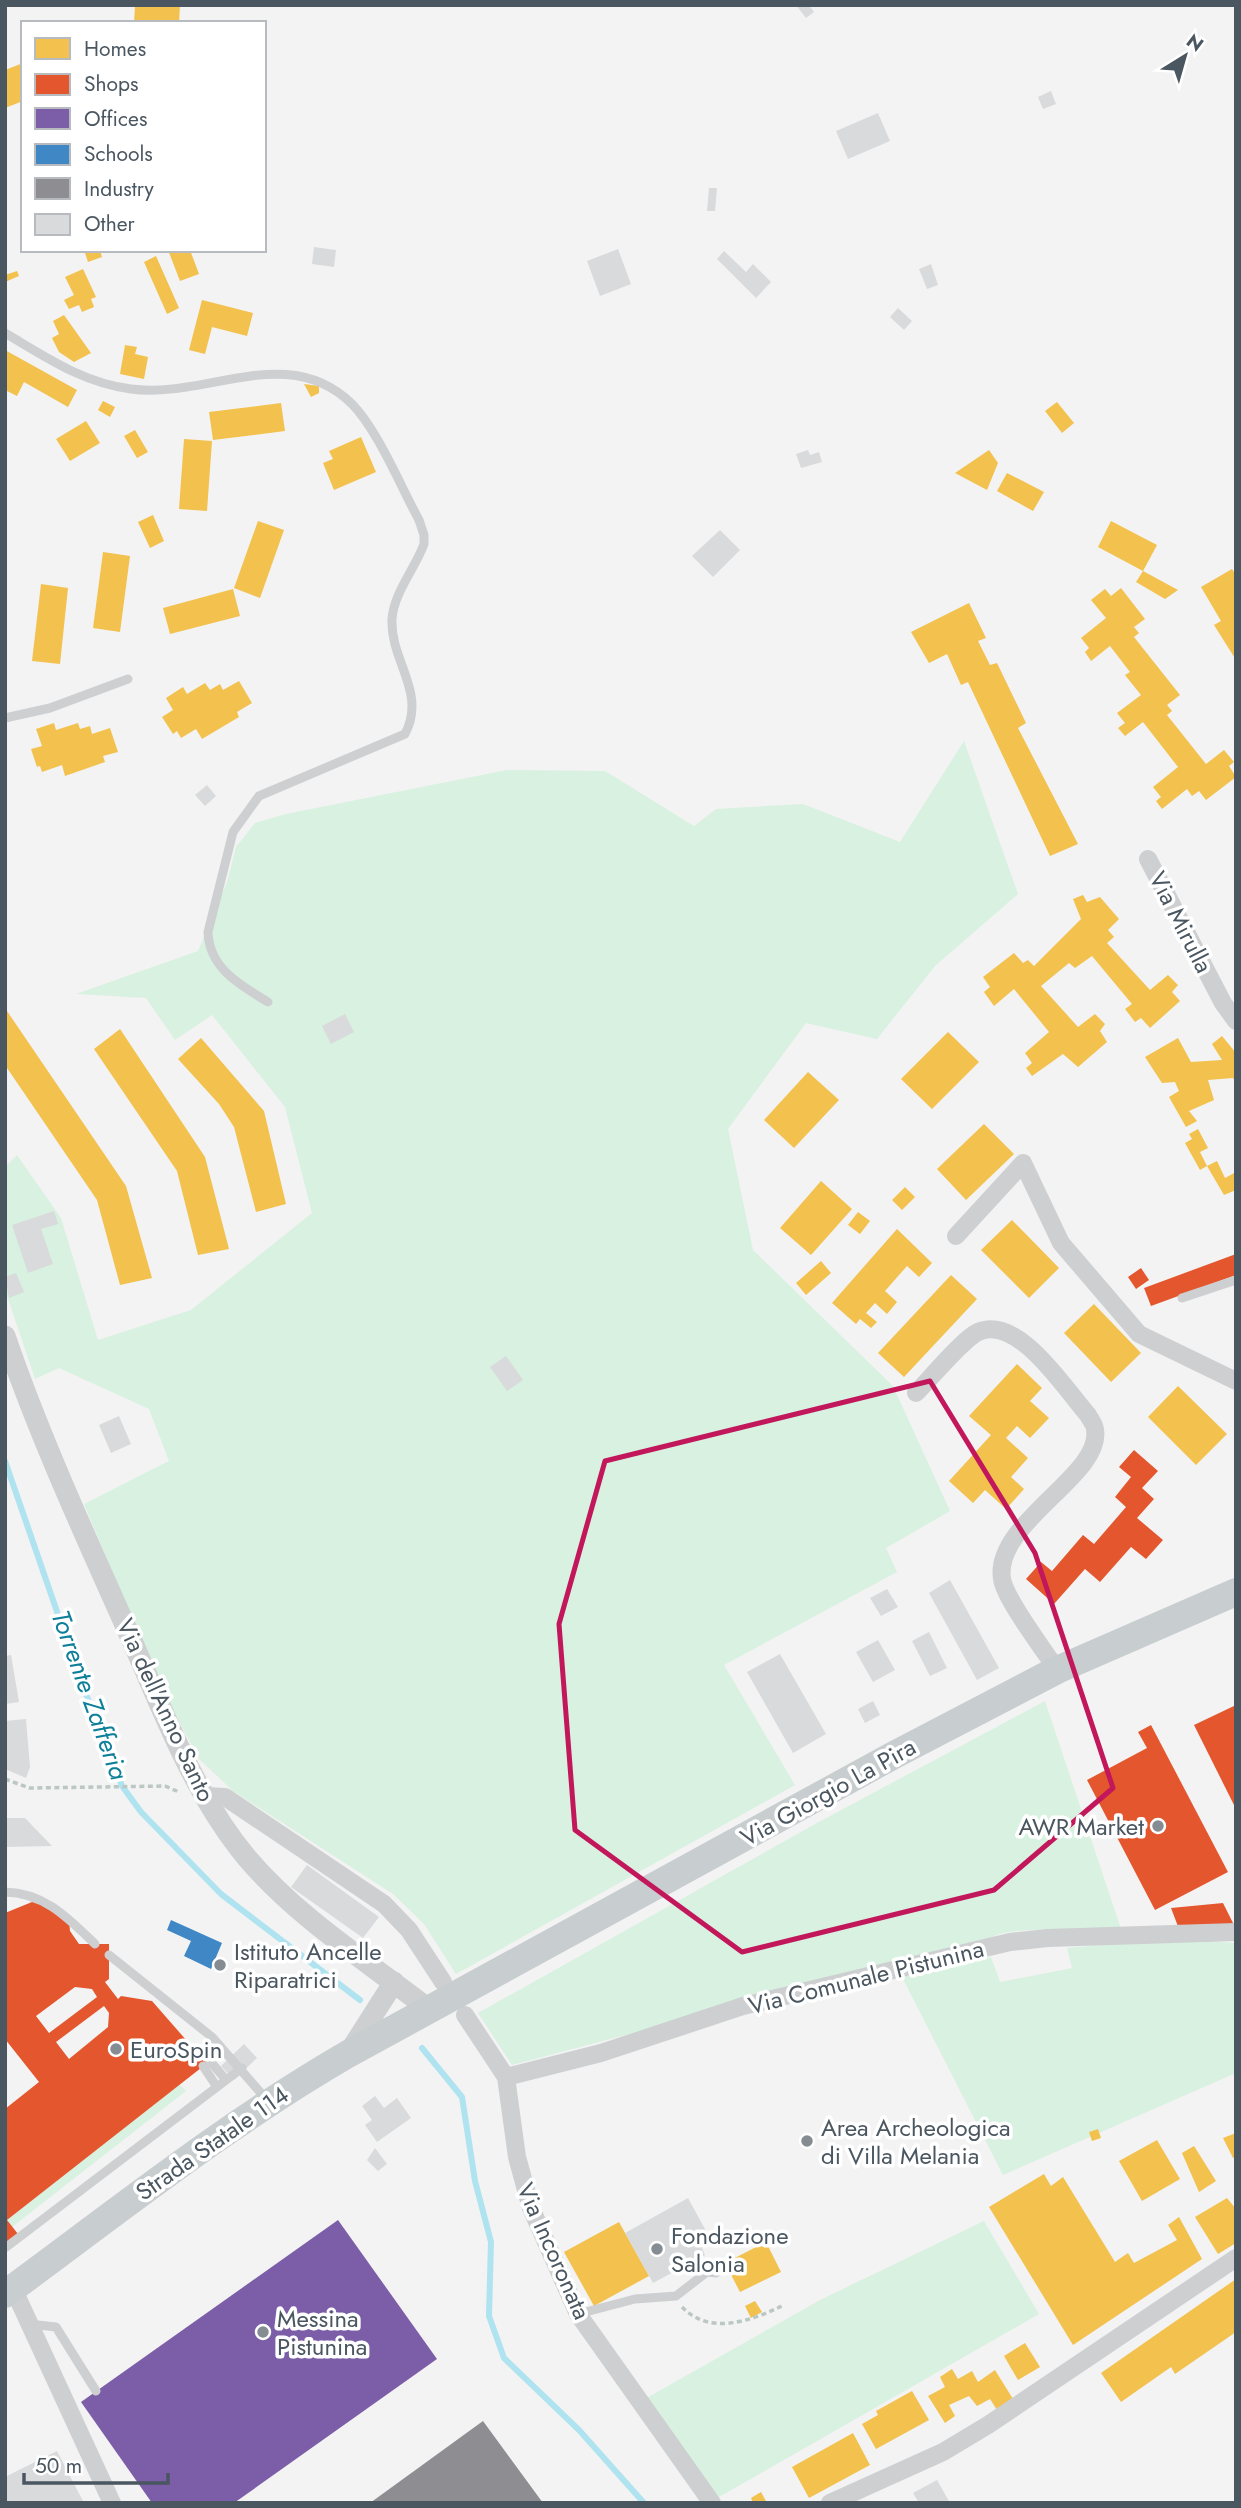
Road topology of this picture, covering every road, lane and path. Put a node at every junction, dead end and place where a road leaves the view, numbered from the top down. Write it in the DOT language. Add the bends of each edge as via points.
graph roads {
  1 [pos="5,333"];
  2 [pos="128,680"];
  3 [pos="5,718"];
  4 [pos="1148,859"];
  5 [pos="268,1002"];
  6 [pos="1236,1021"];
  7 [pos="956,1236"];
  8 [pos="1236,1280"];
  9 [pos="1182,1298"];
  10 [pos="5,1336"];
  11 [pos="1236,1381"];
  12 [pos="916,1393"];
  13 [pos="1236,1592"];
  14 [pos="1057,1670"];
  15 [pos="5,1779"];
  16 [pos="164,1786"];
  17 [pos="205,1796"];
  18 [pos="5,1892"];
  19 [pos="1236,1932"];
  20 [pos="95,1944"];
  21 [pos="109,1955"];
  22 [pos="394,1982"];
  23 [pos="443,1982"];
  24 [pos="430,2010"];
  25 [pos="465,2015"];
  26 [pos="348,2054"];
  27 [pos="242,2068"];
  28 [pos="506,2077"];
  29 [pos="226,2080"];
  30 [pos="217,2087"];
  31 [pos="268,2101"];
  32 [pos="9,2243"];
  33 [pos="1236,2258"];
  34 [pos="720,2266"];
  35 [pos="9,2291"];
  36 [pos="676,2296"];
  37 [pos="782,2306"];
  38 [pos="578,2314"];
  39 [pos="29,2324"];
  40 [pos="96,2391"];
  41 [pos="112,2503"];
  42 [pos="712,2503"];
  43 [pos="830,2503"];
  1 -- 5 [label="lane" via="78,376 134,390 287,372 320,382 351,402 364,418 422,527 424,544 392,618 414,704 405,734 259,796 233,832 208,947 225,972"];
  2 -- 3 [label="lane" via="51,708"];
  4 -- 6 [label="street, Via Mirulla"];
  7 -- 11 [label="street" via="1023,1163 1060,1242 1139,1334"];
  8 -- 9 [label="lane"];
  10 -- 17 [label="street, Via dell'Anno Santo" via="52,1460"];
  12 -- 14 [label="street" via="976,1333 998,1329 1024,1342 1096,1429 1093,1445 1080,1466 1008,1545 1002,1564 1002,1580 1009,1595"];
  13 -- 14 [label="main road, Via Giorgio La Pira"];
  14 -- 24 [label="main road, Via Giorgio La Pira"];
  15 -- 16 [label="path" via="29,1788"];
  17 -- 22 [label="street, Via dell'Anno Santo" via="235,1844 277,1890"];
  17 -- 23 [label="street" via="225,1797 384,1904 409,1930"];
  18 -- 20 [label="lane" via="37,1896"];
  19 -- 28 [label="street, Via Comunale Pistunina" via="1010,1942 743,2006 601,2053"];
  21 -- 27 [label="lane" via="212,2037"];
  22 -- 24 [label="street, Via dell'Anno Santo"];
  22 -- 26 [label="street"];
  24 -- 26 [label="main road, Strada Statale 114"];
  25 -- 28 [label="street, Via Incoronata"];
  26 -- 31 [label="main road, Strada Statale 114"];
  27 -- 29 [label="lane"];
  27 -- 31 [label="lane"];
  28 -- 38 [label="street, Via Incoronata" via="516,2157 528,2198"];
  29 -- 30 [label="lane"];
  29 -- 30 [label="lane" via="207,2063"];
  30 -- 32 [label="lane"];
  31 -- 35 [label="main road, Strada Statale 114"];
  33 -- 43 [label="street" via="988,2426 943,2452"];
  34 -- 36 [label="lane" via="716,2273 706,2272"];
  35 -- 39 [label="street"];
  36 -- 37 [label="path" via="692,2318 709,2324 739,2323"];
  36 -- 38 [label="lane" via="635,2299"];
  38 -- 42 [label="street, Via Incoronata"];
  39 -- 40 [label="lane" via="56,2327"];
  39 -- 41 [label="street"];
}
